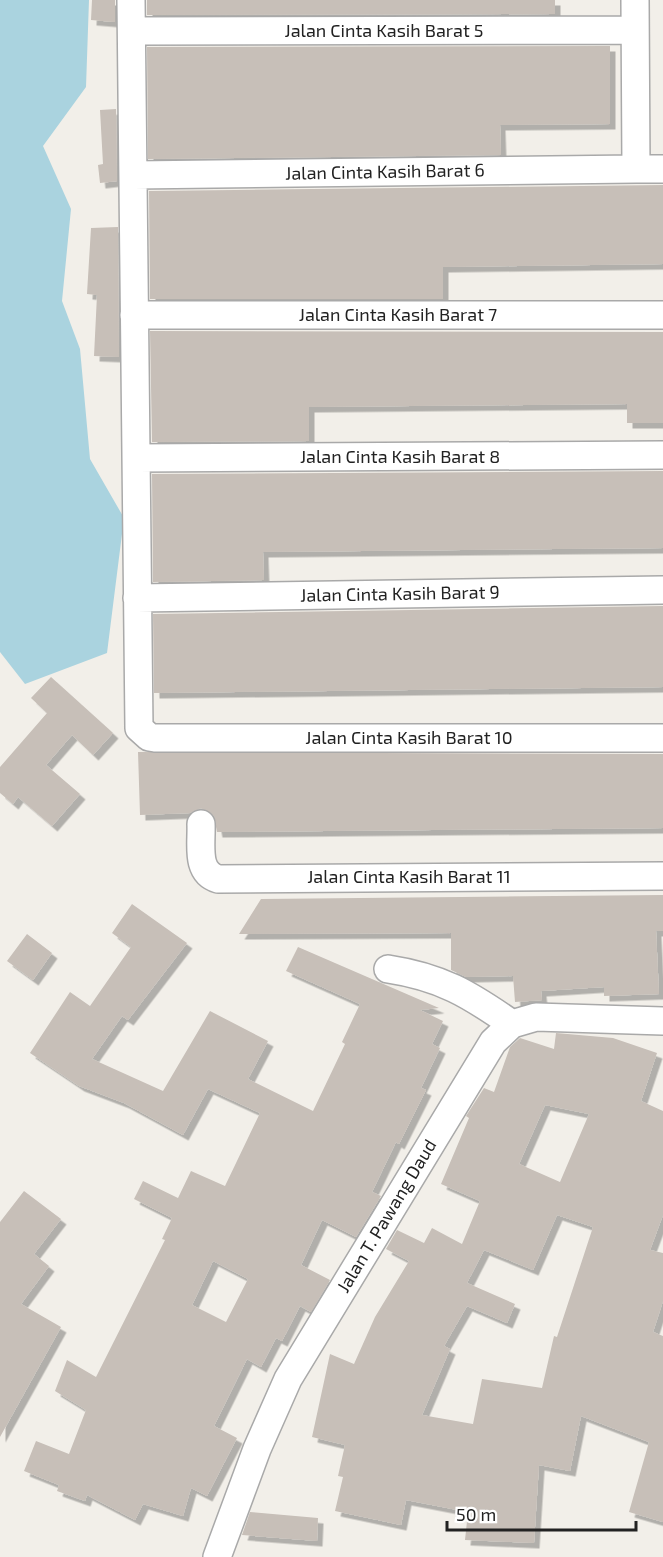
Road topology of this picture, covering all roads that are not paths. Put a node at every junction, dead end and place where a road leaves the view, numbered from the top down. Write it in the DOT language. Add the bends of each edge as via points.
graph roads {
  1 [pos="131,0"];
  2 [pos="635,0"];
  3 [pos="635,30"];
  4 [pos="132,31"];
  5 [pos="636,169"];
  6 [pos="663,169"];
  7 [pos="134,175"];
  8 [pos="134,315"];
  9 [pos="663,315"];
  10 [pos="663,455"];
  11 [pos="136,458"];
  12 [pos="663,590"];
  13 [pos="137,598"];
  14 [pos="663,738"];
  15 [pos="201,824"];
  16 [pos="663,876"];
  17 [pos="388,969"];
  18 [pos="663,1021"];
  19 [pos="512,1024"];
  20 [pos="217,1557"];
  1 -- 4 [label="street"];
  2 -- 3 [label="street"];
  3 -- 4 [label="street, Jalan Cinta Kasih Barat 5"];
  3 -- 5 [label="street"];
  4 -- 7 [label="street"];
  5 -- 6 [label="street, Jalan Cinta Kasih Barat 6"];
  5 -- 7 [label="street, Jalan Cinta Kasih Barat 6"];
  7 -- 8 [label="street"];
  8 -- 9 [label="street, Jalan Cinta Kasih Barat 7"];
  8 -- 11 [label="street"];
  10 -- 11 [label="street, Jalan Cinta Kasih Barat 8"];
  11 -- 13 [label="street"];
  12 -- 13 [label="street, Jalan Cinta Kasih Barat 9"];
  13 -- 14 [label="street, Jalan Cinta Kasih Barat 10" via="136,722 149,737"];
  15 -- 16 [label="street, Jalan Cinta Kasih Barat 11" via="202,867 218,879"];
  17 -- 19 [label="street" via="417,973 457,988"];
  18 -- 19 [label="street" via="536,1017"];
  19 -- 20 [label="street, Jalan T. Pawang Daud" via="493,1042 288,1379"];
}
